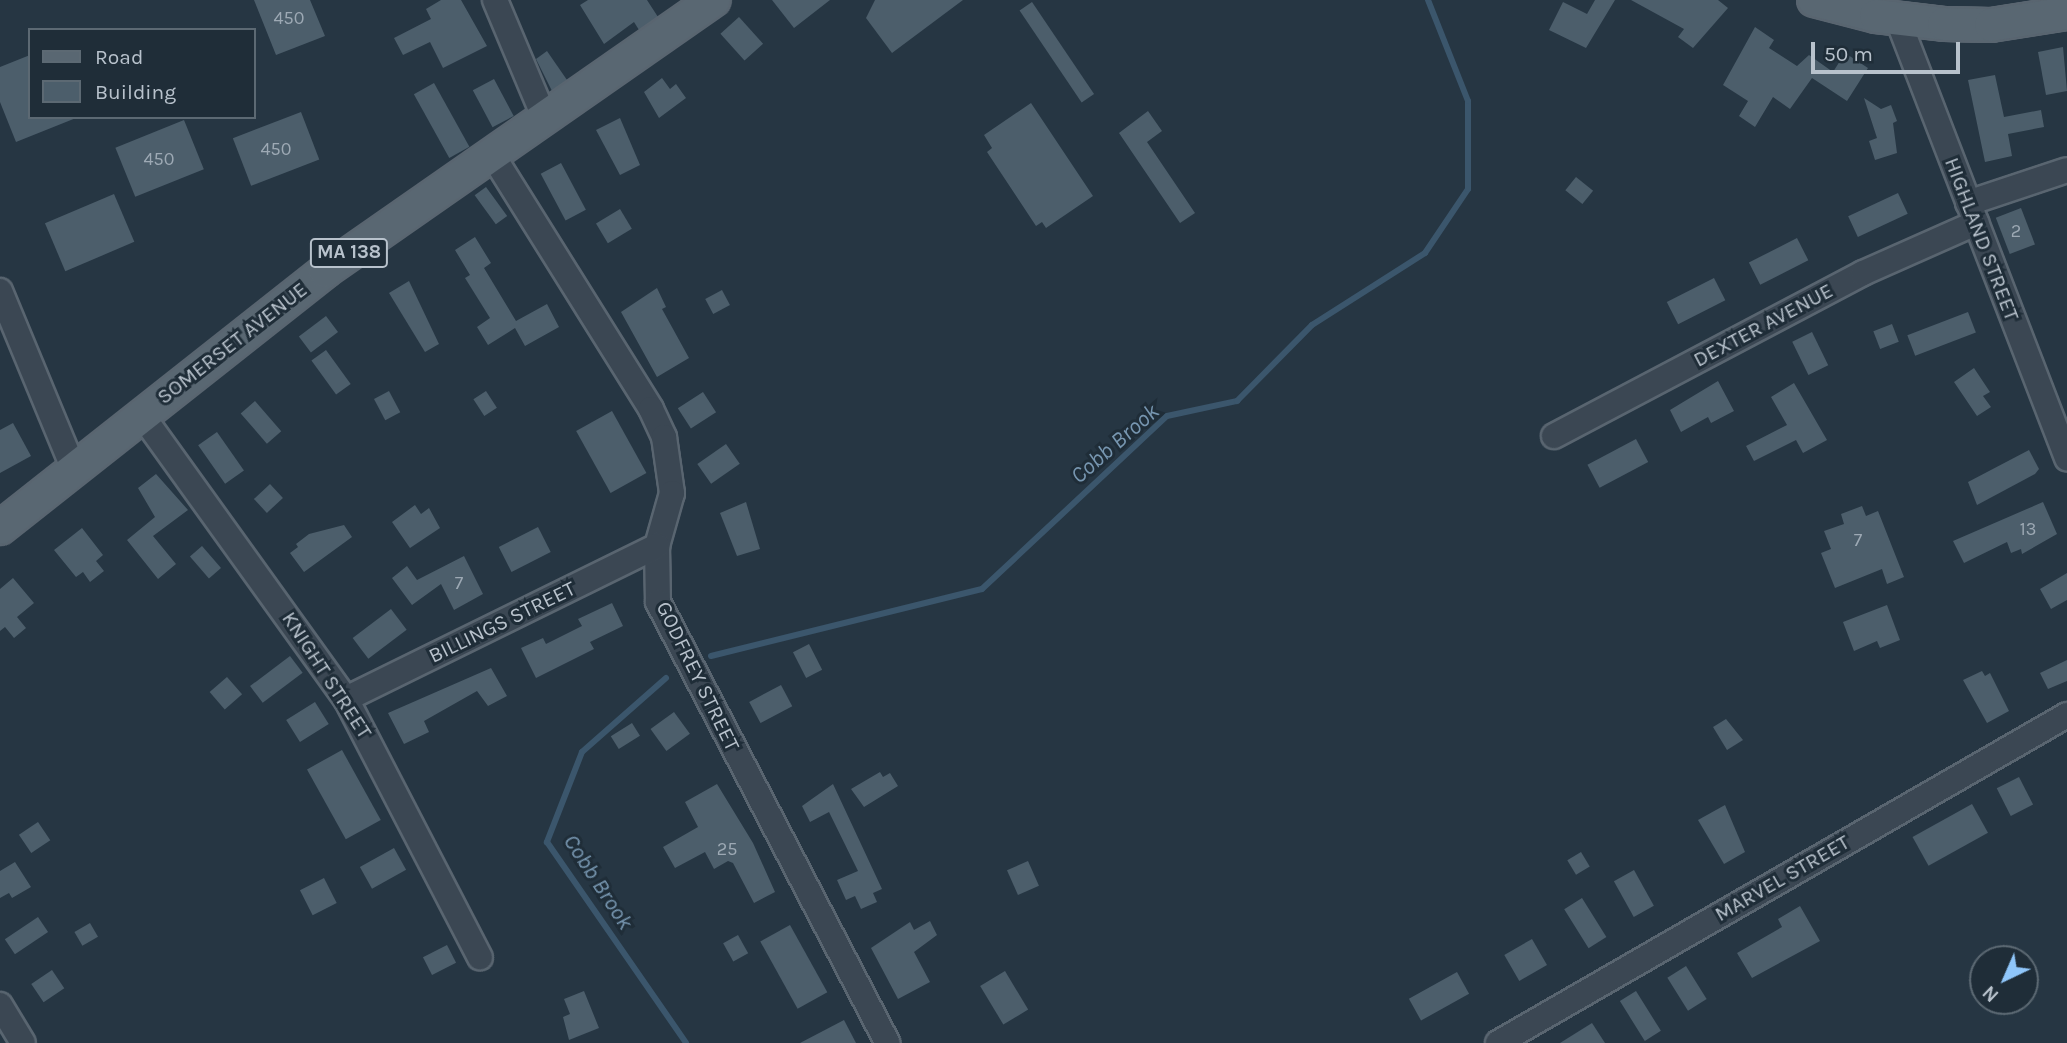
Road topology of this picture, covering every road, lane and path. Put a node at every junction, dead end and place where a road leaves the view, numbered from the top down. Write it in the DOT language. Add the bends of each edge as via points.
graph roads {
  1 [pos="495,0"];
  2 [pos="713,0"];
  3 [pos="1814,0"];
  4 [pos="2067,13"];
  5 [pos="1898,20"];
  6 [pos="545,119"];
  7 [pos="493,156"];
  8 [pos="2067,170"];
  9 [pos="1972,213"];
  10 [pos="0,291"];
  11 [pos="141,414"];
  12 [pos="1554,436"];
  13 [pos="2067,459"];
  14 [pos="74,470"];
  15 [pos="0,528"];
  16 [pos="657,546"];
  17 [pos="346,699"];
  18 [pos="2067,715"];
  19 [pos="480,957"];
  20 [pos="0,1006"];
  21 [pos="23,1043"];
  22 [pos="888,1043"];
  23 [pos="1499,1043"];
  1 -- 6 [label="street"];
  2 -- 6 [label="main road, SOMERSET AVENUE / MA 138"];
  3 -- 5 [label="main road"];
  4 -- 5 [label="main road" via="1991,24"];
  5 -- 9 [label="street, HIGHLAND STREET"];
  6 -- 7 [label="main road, SOMERSET AVENUE / MA 138"];
  7 -- 11 [label="main road, SOMERSET AVENUE / MA 138" via="360,245"];
  7 -- 16 [label="street, GODFREY STREET" via="664,437 672,493"];
  8 -- 9 [label="street, DEXTER AVENUE"];
  9 -- 12 [label="street, DEXTER AVENUE"];
  9 -- 13 [label="street, HIGHLAND STREET"];
  10 -- 14 [label="street"];
  11 -- 14 [label="main road, SOMERSET AVENUE / MA 138"];
  11 -- 17 [label="street, KNIGHT STREET"];
  14 -- 15 [label="main road, SOMERSET AVENUE / MA 138"];
  16 -- 17 [label="street, BILLINGS STREET"];
  16 -- 22 [label="street, GODFREY STREET" via="656,584 667,625"];
  17 -- 19 [label="street, KNIGHT STREET"];
  18 -- 23 [label="street, MARVEL STREET"];
  20 -- 21 [label="street"];
}
